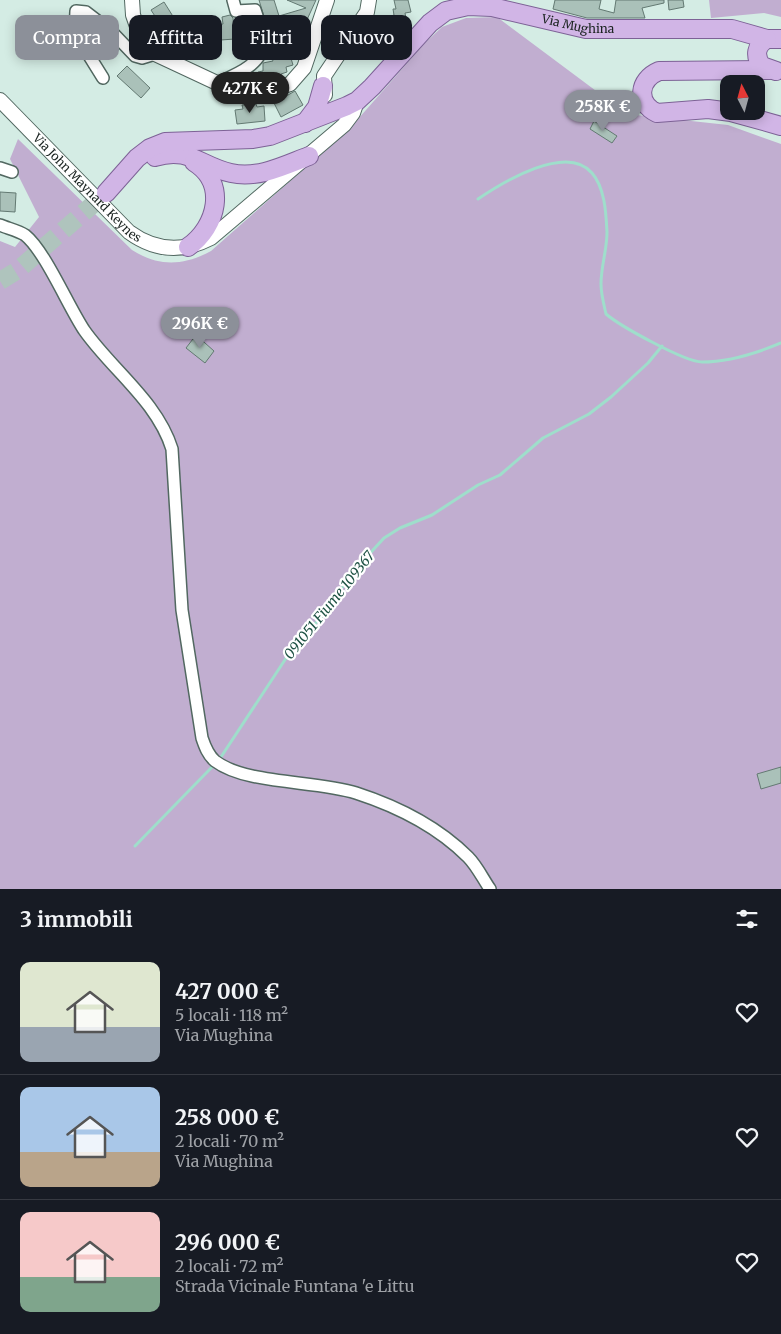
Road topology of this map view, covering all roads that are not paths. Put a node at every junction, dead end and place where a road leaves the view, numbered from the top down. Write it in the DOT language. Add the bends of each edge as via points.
graph roads {
  1 [pos="132,0"];
  2 [pos="233,0"];
  3 [pos="327,0"];
  4 [pos="369,0"];
  5 [pos="132,15"];
  6 [pos="129,50"];
  7 [pos="769,55"];
  8 [pos="168,60"];
  9 [pos="103,78"];
  10 [pos="217,83"];
  11 [pos="323,86"];
  12 [pos="0,100"];
  13 [pos="357,100"];
  14 [pos="334,111"];
  15 [pos="305,123"];
  16 [pos="781,126"];
  17 [pos="167,153"];
  18 [pos="309,156"];
  19 [pos="0,168"];
  20 [pos="12,172"];
  21 [pos="0,225"];
  22 [pos="188,247"];
  23 [pos="490,889"];
  1 -- 5 [label="street"];
  2 -- 10 [label="street" via="236,11 255,10 262,47 259,56 249,66"];
  3 -- 10 [label="street" via="304,68 290,84 264,92 243,91"];
  4 -- 11 [label="street" via="367,12 338,52 324,76"];
  6 -- 9 [label="street" via="86,12 76,11 75,33"];
  7 -- 13 [label="main road, Via Mughina" via="732,29 586,29 479,5 446,11 430,23"];
  7 -- 16 [label="main road" via="739,72 658,71 646,78 642,99 650,110 657,113 708,109"];
  8 -- 10 [label="street"];
  11 -- 14 [label="street" via="327,104"];
  11 -- 15 [label="main road" via="318,107"];
  12 -- 22 [label="street, Via John Maynard Keynes" via="129,232 161,248"];
  13 -- 14 [label="main road"];
  13 -- 18 [label="street, Via John Maynard Keynes" via="344,125"];
  14 -- 15 [label="main road"];
  15 -- 17 [label="main road" via="253,139 165,142 137,158 106,193 138,167"];
  17 -- 18 [label="main road" via="191,156 231,173 245,175 275,170"];
  17 -- 22 [label="main road" via="198,164 215,190 216,206 207,229"];
  18 -- 22 [label="street, Via John Maynard Keynes" via="211,238"];
  19 -- 20 [label="street"];
  21 -- 23 [label="street" via="25,235 84,330 154,412 168,436 172,449 182,610 206,750 225,767 248,775 326,785 414,817 470,858"];
}
